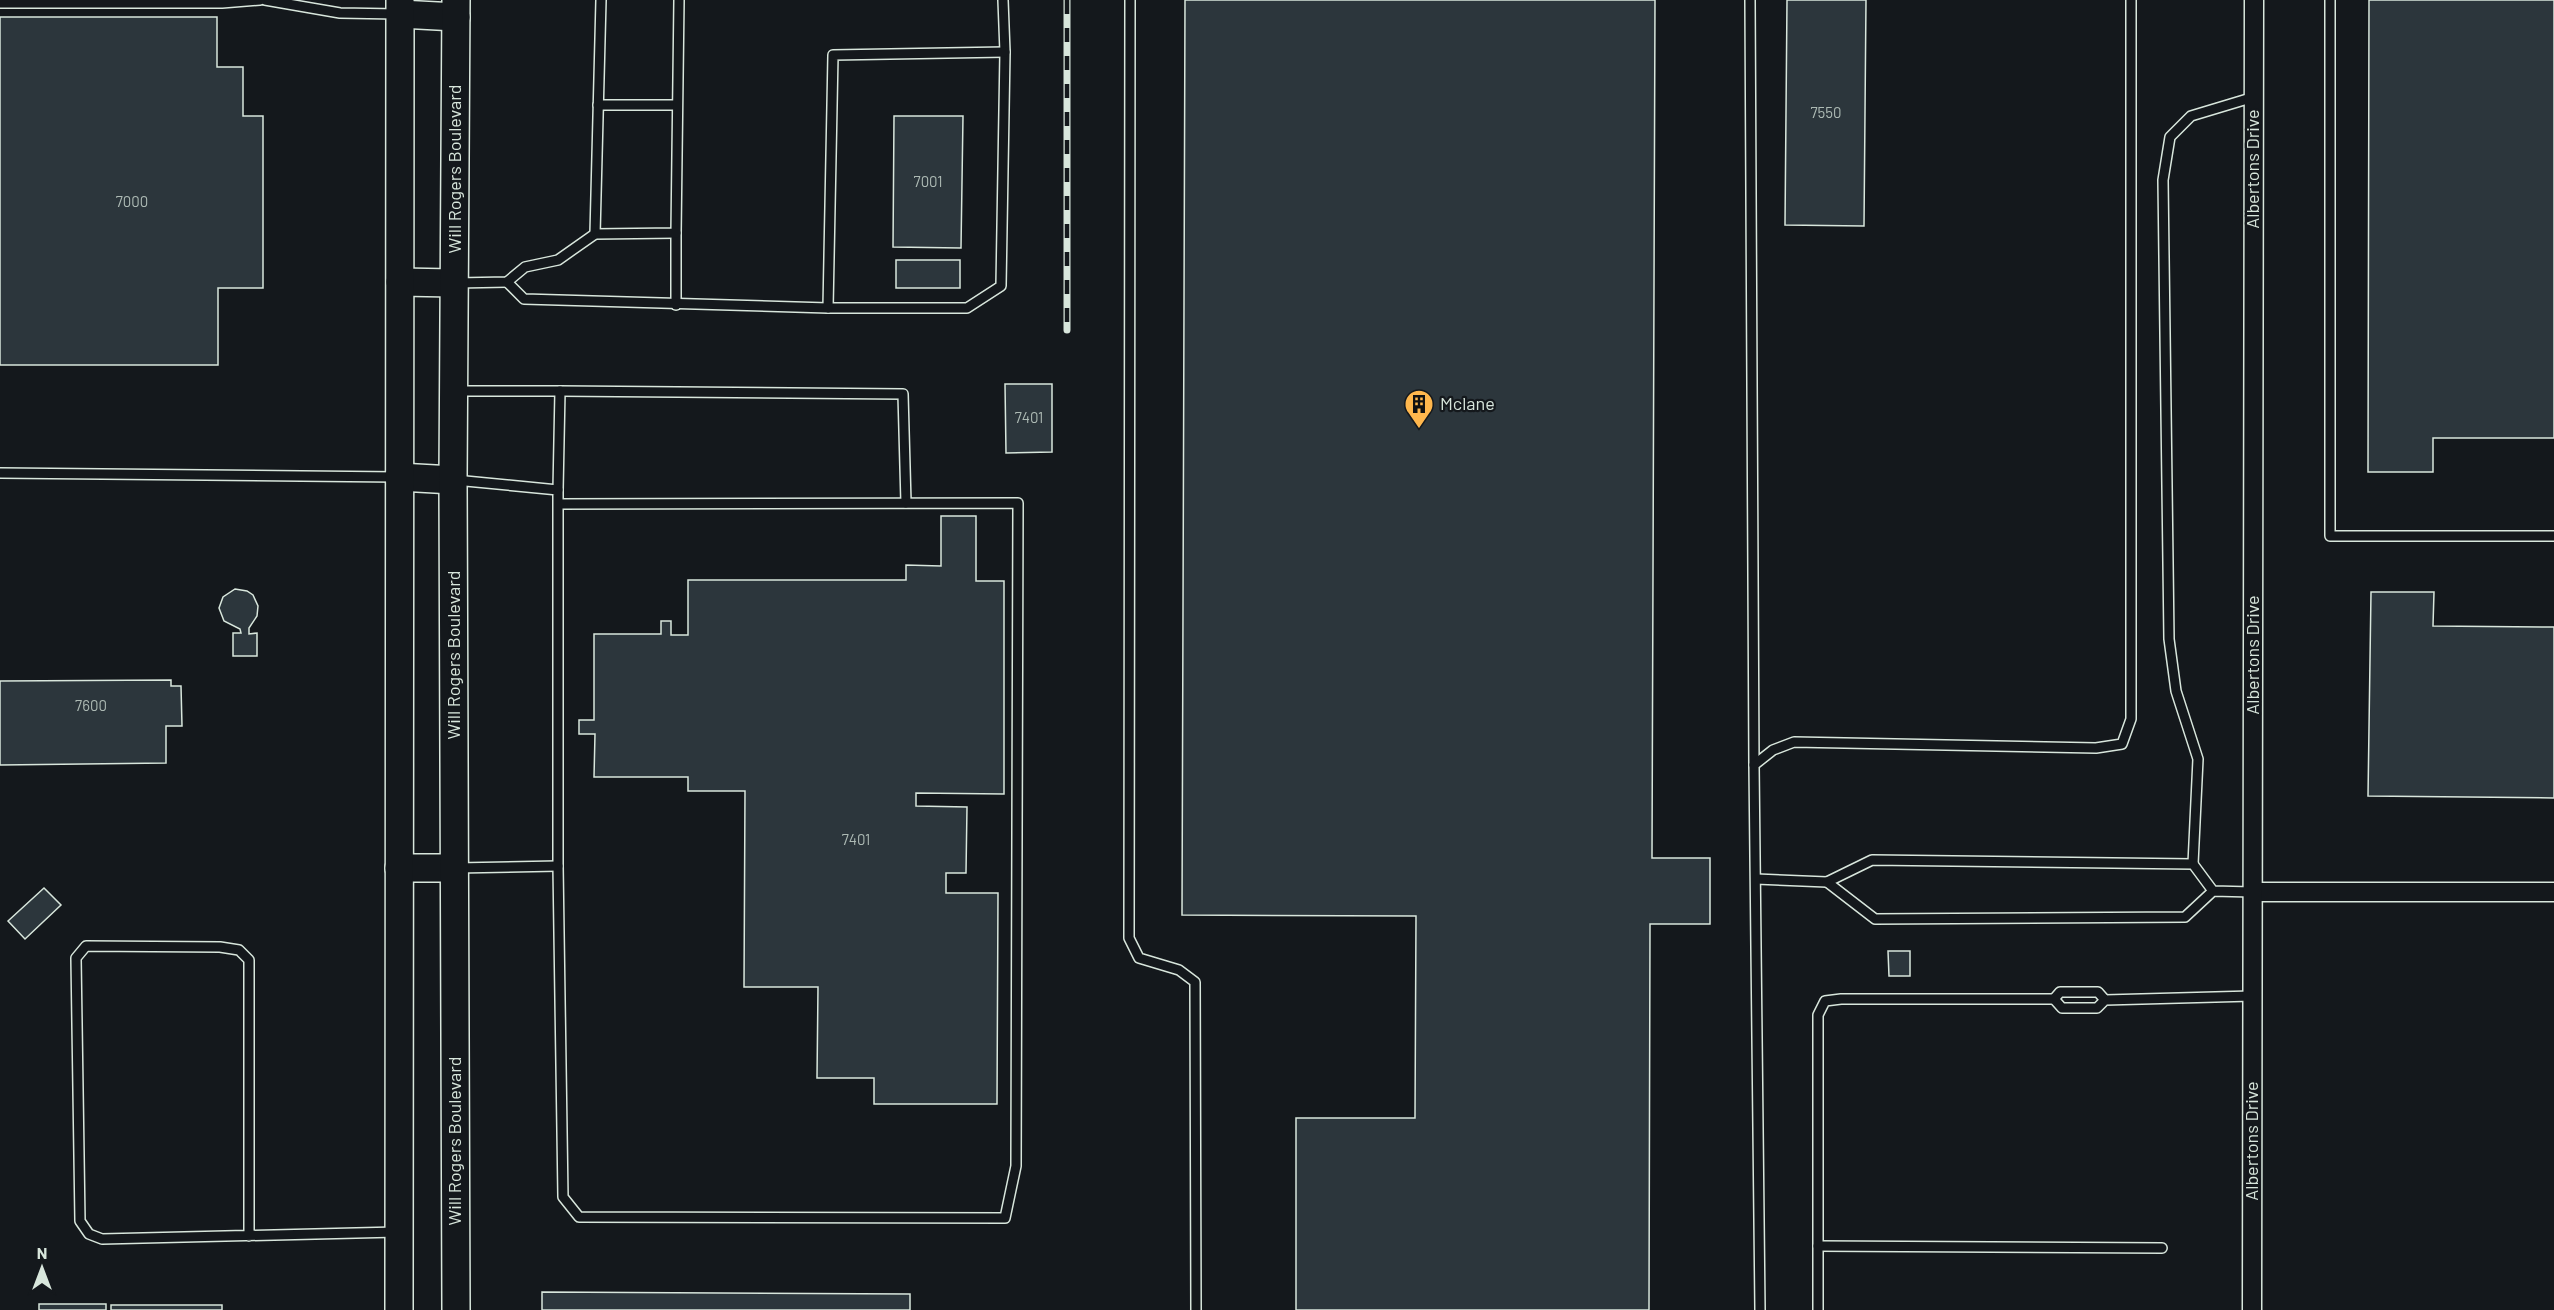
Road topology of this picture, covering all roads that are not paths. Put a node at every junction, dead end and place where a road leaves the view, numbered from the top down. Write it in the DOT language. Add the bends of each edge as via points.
graph roads {
  1 [pos="260,0"];
  2 [pos="266,0"];
  3 [pos="601,0"];
  4 [pos="679,0"];
  5 [pos="1003,0"];
  6 [pos="1130,0"];
  7 [pos="1750,0"];
  8 [pos="2131,0"];
  9 [pos="2254,0"];
  10 [pos="2330,0"];
  11 [pos="0,3"];
  12 [pos="400,7"];
  13 [pos="456,8"];
  14 [pos="1005,52"];
  15 [pos="2254,97"];
  16 [pos="598,105"];
  17 [pos="677,105"];
  18 [pos="676,233"];
  19 [pos="595,234"];
  20 [pos="399,282"];
  21 [pos="507,282"];
  22 [pos="454,283"];
  23 [pos="676,304"];
  24 [pos="828,308"];
  25 [pos="454,391"];
  26 [pos="560,392"];
  27 [pos="0,473"];
  28 [pos="399,477"];
  29 [pos="453,480"];
  30 [pos="558,490"];
  31 [pos="906,503"];
  32 [pos="558,504"];
  33 [pos="2554,536"];
  34 [pos="1754,765"];
  35 [pos="2193,864"];
  36 [pos="558,867"];
  37 [pos="399,868"];
  38 [pos="454,868"];
  39 [pos="1756,879"];
  40 [pos="1827,882"];
  41 [pos="2213,891"];
  42 [pos="2252,892"];
  43 [pos="2554,892"];
  44 [pos="2252,996"];
  45 [pos="2054,999"];
  46 [pos="2105,1000"];
  47 [pos="399,1232"];
  48 [pos="249,1236"];
  49 [pos="1818,1245"];
  50 [pos="2162,1248"];
  51 [pos="399,1310"];
  52 [pos="456,1310"];
  53 [pos="1196,1310"];
  54 [pos="1760,1310"];
  55 [pos="1818,1310"];
  56 [pos="2252,1310"];
  1 -- 11 [label="lane"];
  2 -- 12 [label="lane" via="340,13"];
  3 -- 16 [label="lane"];
  4 -- 17 [label="lane"];
  5 -- 14 [label="lane"];
  6 -- 53 [label="lane" via="1129,938 1139,958 1179,970 1195,982"];
  7 -- 34 [label="lane"];
  8 -- 34 [label="lane" via="2131,719 2122,744 2096,748 1794,741 1773,750"];
  9 -- 15 [label="street, Albertons Drive"];
  10 -- 33 [label="lane" via="2330,536"];
  12 -- 13 [label="main road"];
  12 -- 20 [label="main road"];
  13 -- 22 [label="main road, Will Rogers Boulevard"];
  14 -- 24 [label="lane" via="1001,286 967,308"];
  14 -- 24 [label="lane" via="833,55"];
  15 -- 35 [label="lane" via="2190,116 2170,137 2163,180 2169,639 2176,691 2198,759"];
  15 -- 42 [label="street, Albertons Drive"];
  16 -- 17 [label="lane"];
  16 -- 19 [label="lane"];
  17 -- 18 [label="lane"];
  18 -- 19 [label="lane"];
  18 -- 23 [label="lane"];
  19 -- 21 [label="lane" via="558,260 525,267"];
  20 -- 22 [label="main road"];
  20 -- 28 [label="main road"];
  21 -- 22 [label="lane"];
  21 -- 23 [label="lane" via="524,299"];
  22 -- 25 [label="main road, Will Rogers Boulevard"];
  23 -- 24 [label="lane"];
  25 -- 26 [label="lane"];
  25 -- 29 [label="main road, Will Rogers Boulevard"];
  26 -- 30 [label="lane"];
  26 -- 31 [label="lane" via="903,394"];
  27 -- 28 [label="lane"];
  28 -- 29 [label="main road"];
  28 -- 37 [label="main road"];
  29 -- 30 [label="lane"];
  29 -- 38 [label="main road, Will Rogers Boulevard"];
  30 -- 32 [label="lane"];
  31 -- 32 [label="lane"];
  31 -- 36 [label="lane" via="1018,503 1016,1166 1005,1218 579,1217 563,1197"];
  32 -- 36 [label="lane"];
  34 -- 39 [label="lane"];
  35 -- 40 [label="lane" via="1872,860"];
  35 -- 41 [label="lane"];
  36 -- 38 [label="lane"];
  37 -- 38 [label="main road"];
  37 -- 47 [label="main road"];
  38 -- 52 [label="main road, Will Rogers Boulevard"];
  39 -- 40 [label="lane"];
  39 -- 54 [label="lane"];
  40 -- 41 [label="lane" via="1875,919 2185,917"];
  41 -- 42 [label="lane"];
  42 -- 43 [label="street"];
  42 -- 44 [label="street, Albertons Drive"];
  44 -- 46 [label="lane"];
  44 -- 56 [label="street, Albertons Drive"];
  45 -- 46 [label="lane" via="2060,993 2098,993"];
  45 -- 46 [label="lane" via="2062,1008 2097,1008"];
  45 -- 49 [label="lane" via="1825,1001 1818,1015"];
  47 -- 48 [label="lane"];
  47 -- 51 [label="main road"];
  48 -- 48 [label="lane" via="102,1239 89,1234 80,1221 76,958 86,946 220,947 239,950 249,960"];
  49 -- 50 [label="lane"];
  49 -- 55 [label="lane"];
}
